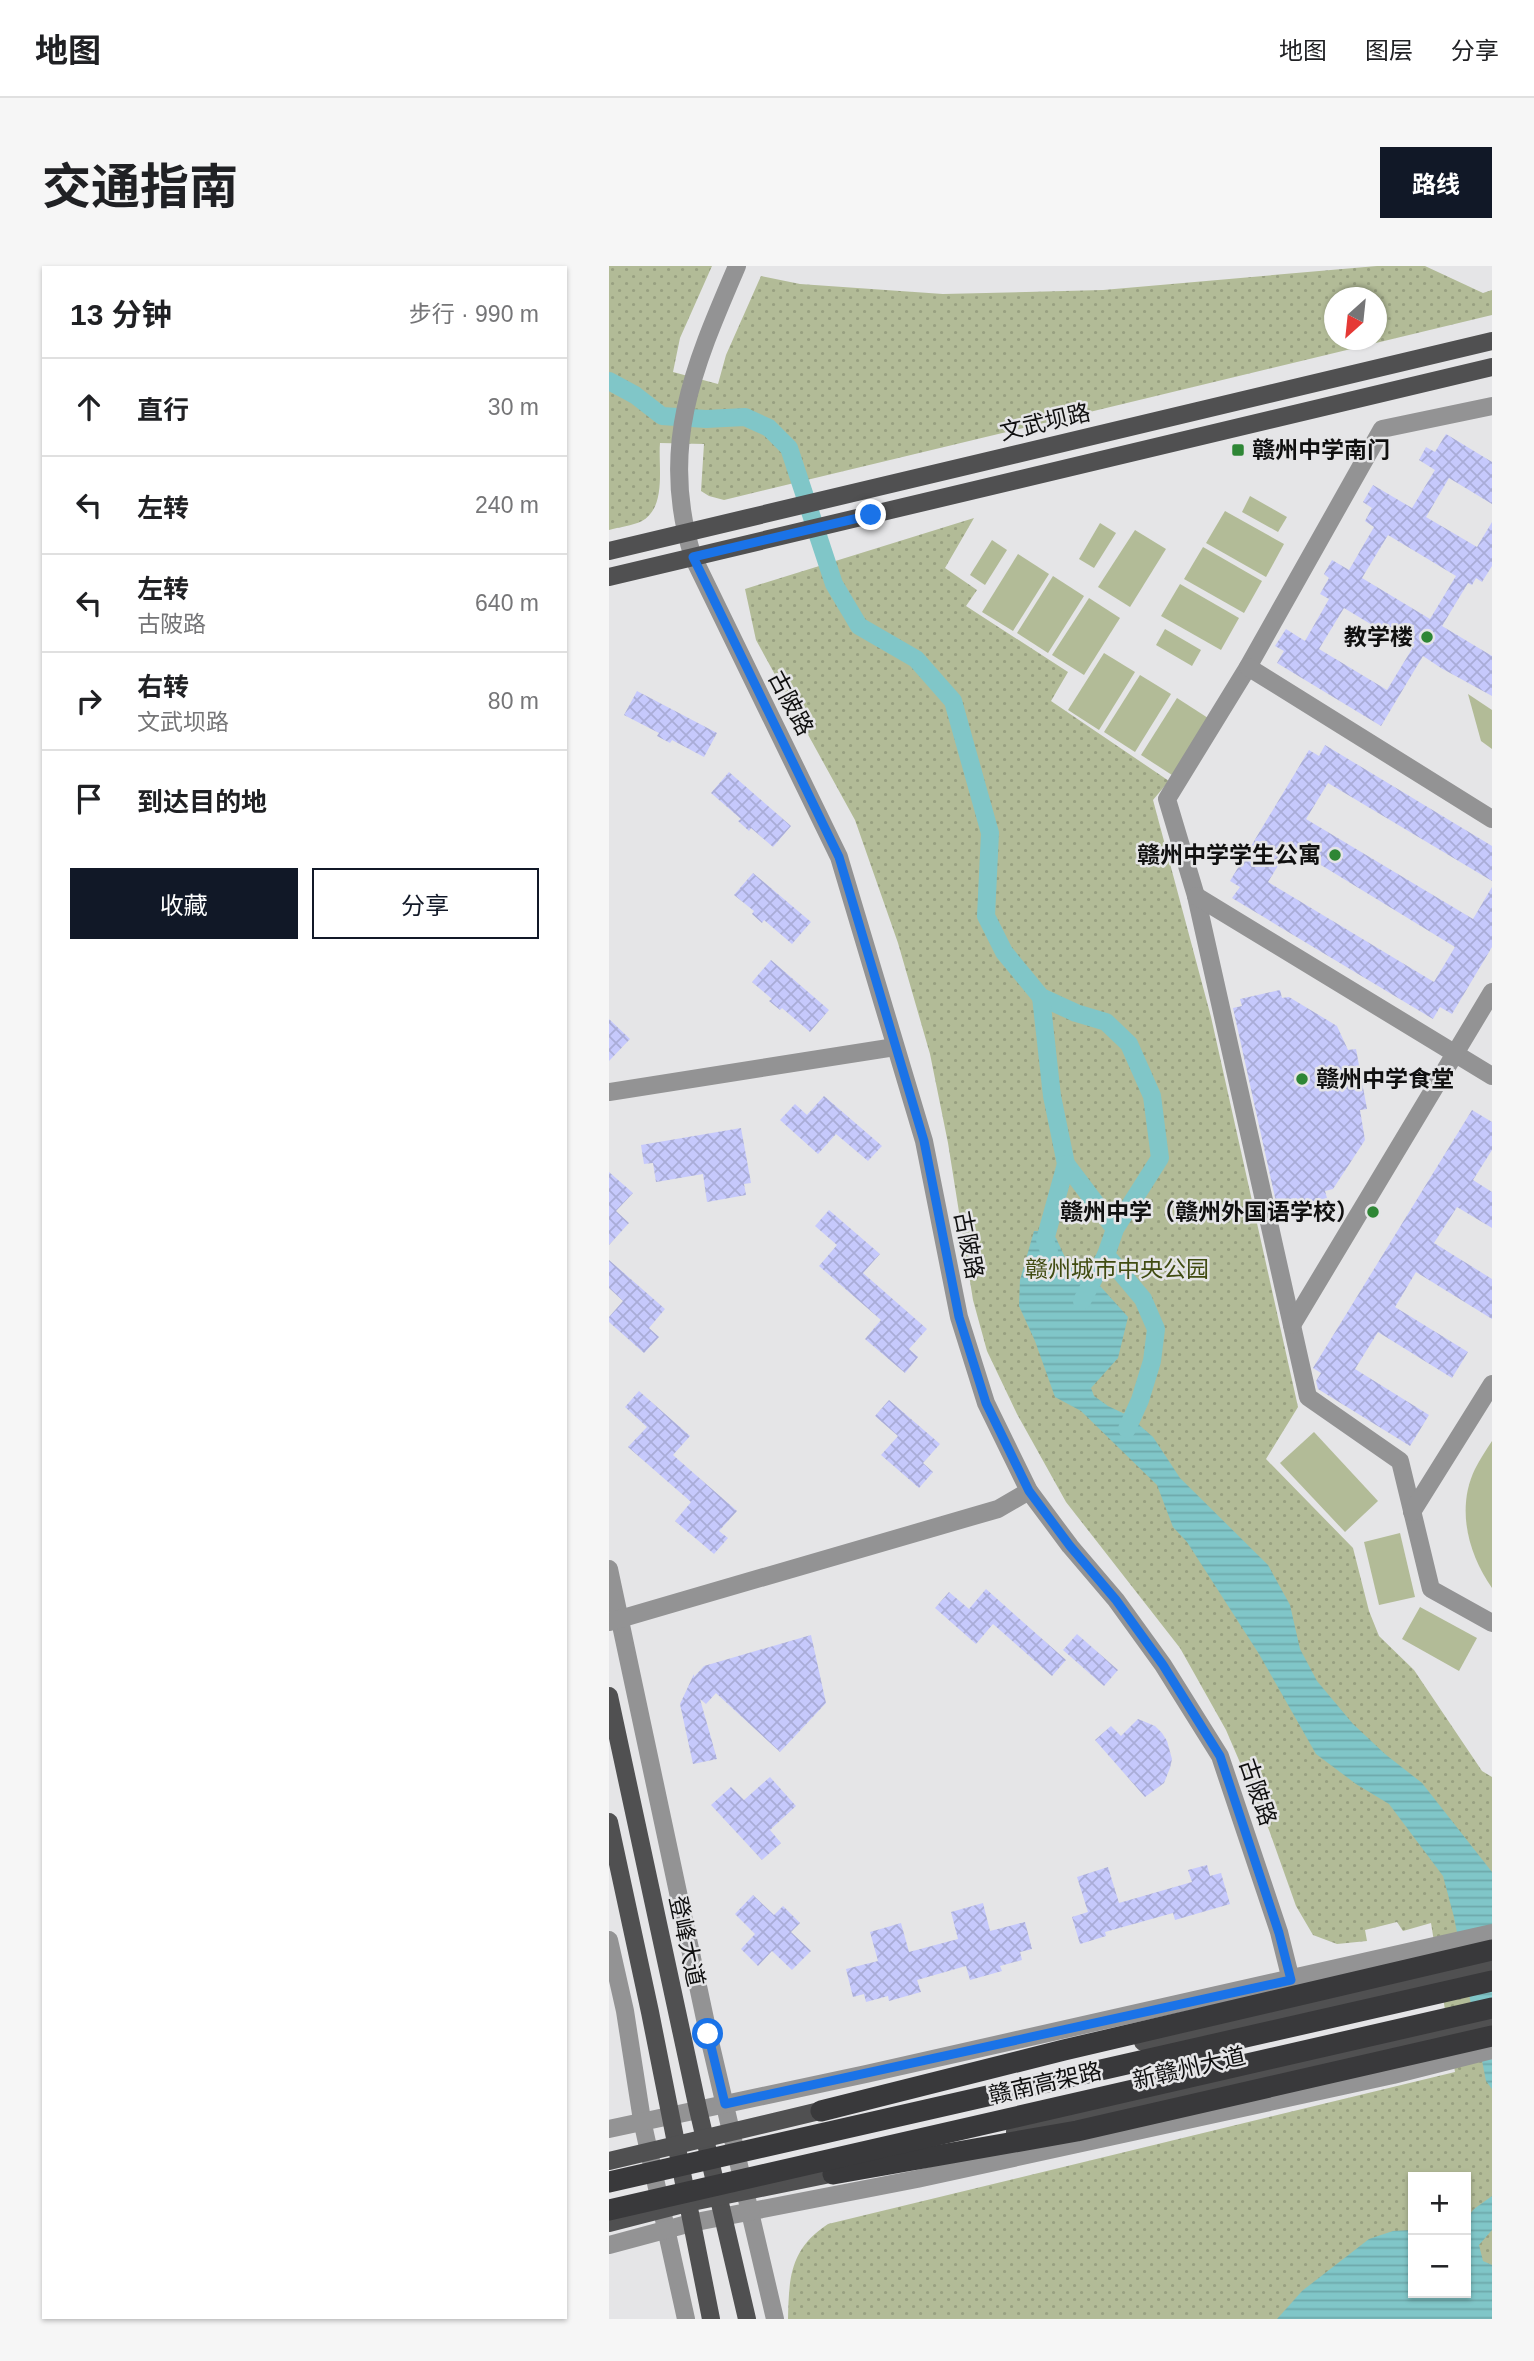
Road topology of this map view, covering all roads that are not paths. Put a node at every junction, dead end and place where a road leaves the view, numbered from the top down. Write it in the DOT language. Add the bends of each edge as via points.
graph roads {
  1 [pos="737,266"];
  2 [pos="1492,341"];
  3 [pos="1492,367"];
  4 [pos="1492,406"];
  5 [pos="685,533"];
  6 [pos="609,551"];
  7 [pos="693,557"];
  8 [pos="609,577"];
  9 [pos="1248,667"];
  10 [pos="1492,819"];
  11 [pos="1196,896"];
  12 [pos="1492,992"];
  13 [pos="895,1047"];
  14 [pos="1455,1052"];
  15 [pos="1492,1076"];
  16 [pos="609,1092"];
  17 [pos="1292,1325"];
  18 [pos="1492,1384"];
  19 [pos="1400,1461"];
  20 [pos="1432,1481"];
  21 [pos="1029,1491"];
  22 [pos="1412,1512"];
  23 [pos="609,1569"];
  24 [pos="614,1621"];
  25 [pos="1492,1623"];
  26 [pos="609,1696"];
  27 [pos="609,1822"];
  28 [pos="1492,1933"];
  29 [pos="609,1940"];
  30 [pos="1492,1950"];
  31 [pos="1492,1965"];
  32 [pos="1291,1980"];
  33 [pos="1492,1981"];
  34 [pos="1492,2008"];
  35 [pos="1492,2025"];
  36 [pos="1492,2036"];
  37 [pos="1492,2050"];
  38 [pos="725,2104"];
  39 [pos="698,2109"];
  40 [pos="821,2110"];
  41 [pos="670,2115"];
  42 [pos="642,2120"];
  43 [pos="609,2129"];
  44 [pos="731,2132"];
  45 [pos="706,2139"];
  46 [pos="677,2146"];
  47 [pos="649,2152"];
  48 [pos="609,2161"];
  49 [pos="833,2174"];
  50 [pos="609,2182"];
  51 [pos="744,2192"];
  52 [pos="718,2197"];
  53 [pos="687,2203"];
  54 [pos="609,2210"];
  55 [pos="661,2210"];
  56 [pos="749,2211"];
  57 [pos="723,2217"];
  58 [pos="609,2223"];
  59 [pos="691,2223"];
  60 [pos="665,2231"];
  61 [pos="609,2245"];
  62 [pos="686,2319"];
  63 [pos="711,2319"];
  64 [pos="747,2319"];
  65 [pos="775,2319"];
  1 -- 5 [label="street, 古陂路" via="695,367 681,426 677,482"];
  2 -- 5 [label="main road, 文武坝路"];
  3 -- 7 [label="main road"];
  4 -- 9 [label="street" via="1382,429"];
  5 -- 6 [label="main road, 文武坝路"];
  5 -- 7 [label="street, 古陂路"];
  7 -- 8 [label="main road"];
  7 -- 13 [label="street, 古陂路" via="839,857"];
  9 -- 10 [label="street"];
  9 -- 11 [label="street" via="1167,799"];
  11 -- 14 [label="street"];
  11 -- 17 [label="street"];
  12 -- 14 [label="street"];
  13 -- 16 [label="street"];
  13 -- 21 [label="street, 古陂路" via="924,1141 959,1317 986,1403"];
  14 -- 15 [label="street"];
  14 -- 17 [label="street"];
  17 -- 19 [label="street" via="1308,1397"];
  18 -- 20 [label="street"];
  19 -- 20 [label="street"];
  19 -- 22 [label="street"];
  20 -- 22 [label="street"];
  21 -- 24 [label="street" via="998,1509"];
  21 -- 32 [label="street, 古陂路" via="1163,1665 1220,1756"];
  22 -- 25 [label="street" via="1431,1588"];
  23 -- 24 [label="street"];
  24 -- 38 [label="street"];
  26 -- 39 [label="main road, 登峰大道"];
  27 -- 41 [label="main road"];
  28 -- 32 [label="street"];
  29 -- 42 [label="street"];
  30 -- 40 [label="highway"];
  31 -- 40 [label="main road, 新赣州大道"];
  32 -- 38 [label="street"];
  33 -- 50 [label="highway, 赣南高架路, bridge"];
  34 -- 54 [label="highway, 赣南高架路, bridge"];
  35 -- 49 [label="main road, 新赣州大道"];
  36 -- 49 [label="highway" via="1077,2131"];
  37 -- 56 [label="street" via="917,2179"];
  38 -- 39 [label="street"];
  38 -- 44 [label="street"];
  39 -- 41 [label="street"];
  39 -- 45 [label="main road, 登峰大道"];
  40 -- 44 [label="main road, 新赣州大道"];
  41 -- 42 [label="street"];
  41 -- 46 [label="main road"];
  42 -- 43 [label="street"];
  42 -- 47 [label="street"];
  44 -- 45 [label="main road, 新赣州大道"];
  44 -- 51 [label="street"];
  45 -- 46 [label="main road, 新赣州大道"];
  45 -- 52 [label="main road, 登峰大道"];
  46 -- 47 [label="main road, 新赣州大道"];
  46 -- 53 [label="main road"];
  47 -- 48 [label="main road, 新赣州大道"];
  47 -- 55 [label="street"];
  49 -- 51 [label="main road, 新赣州大道"];
  51 -- 52 [label="main road, 新赣州大道"];
  51 -- 56 [label="street"];
  52 -- 53 [label="main road, 新赣州大道"];
  52 -- 57 [label="main road, 登峰大道"];
  53 -- 55 [label="main road, 新赣州大道"];
  53 -- 59 [label="main road"];
  55 -- 58 [label="main road, 新赣州大道"];
  55 -- 60 [label="street"];
  56 -- 57 [label="street"];
  56 -- 65 [label="street"];
  57 -- 59 [label="street"];
  57 -- 64 [label="main road, 登峰大道"];
  59 -- 60 [label="street"];
  59 -- 63 [label="main road"];
  60 -- 61 [label="street"];
  60 -- 62 [label="street"];
}
